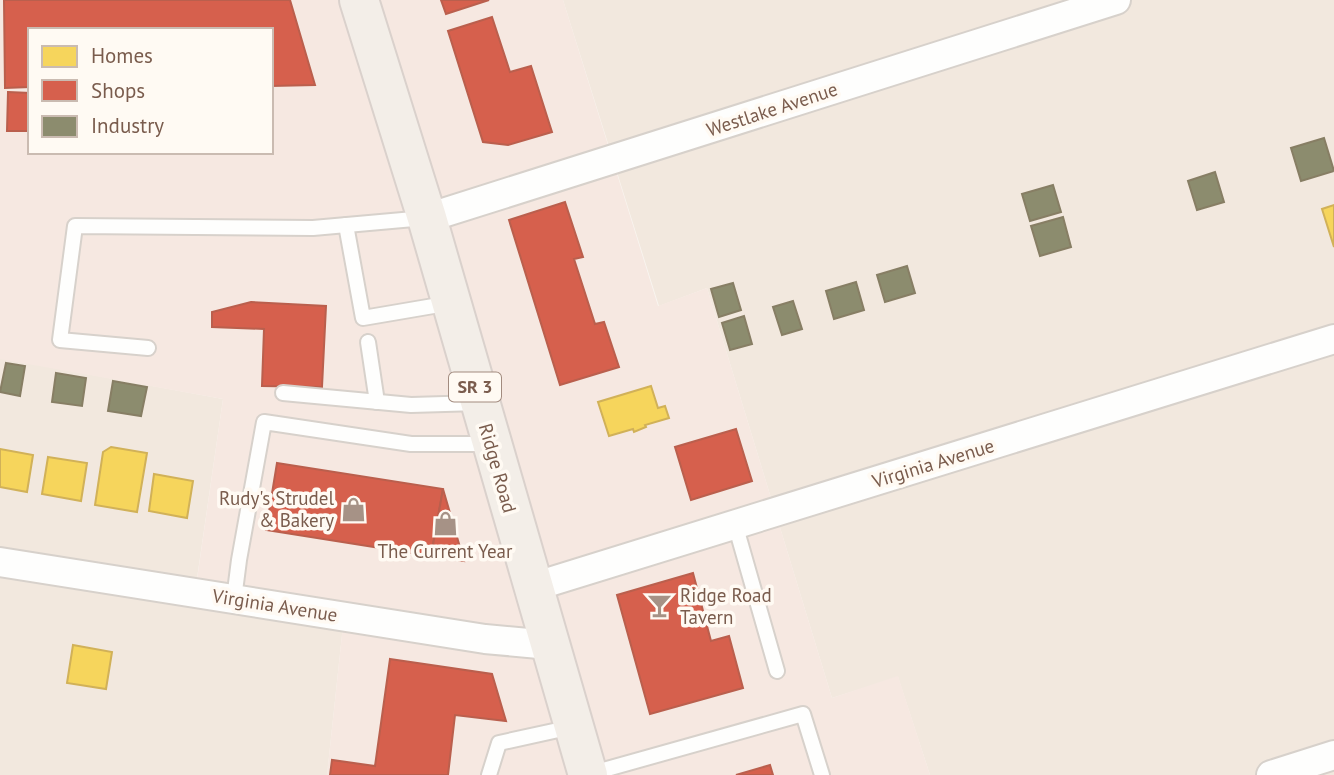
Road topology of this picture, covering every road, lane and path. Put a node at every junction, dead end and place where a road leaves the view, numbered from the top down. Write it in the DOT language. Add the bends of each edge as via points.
graph roads {
  1 [pos="359,0"];
  2 [pos="1116,0"];
  3 [pos="427,218"];
  4 [pos="345,225"];
  5 [pos="451,303"];
  6 [pos="1334,339"];
  7 [pos="368,342"];
  8 [pos="148,348"];
  9 [pos="283,393"];
  10 [pos="377,402"];
  11 [pos="480,403"];
  12 [pos="492,444"];
  13 [pos="735,524"];
  14 [pos="0,562"];
  15 [pos="533,587"];
  16 [pos="234,599"];
  17 [pos="550,645"];
  18 [pos="777,671"];
  19 [pos="574,727"];
  20 [pos="1334,755"];
  21 [pos="489,775"];
  22 [pos="588,775"];
  23 [pos="822,775"];
  24 [pos="1271,775"];
  1 -- 3 [label="main road, Ridge Road / SR 3"];
  2 -- 3 [label="street, Westlake Avenue"];
  3 -- 4 [label="lane"];
  3 -- 5 [label="main road, Ridge Road / SR 3"];
  4 -- 5 [label="lane" via="363,318"];
  4 -- 8 [label="lane" via="75,226 60,340"];
  5 -- 11 [label="main road, Ridge Road / SR 3"];
  6 -- 13 [label="street, Virginia Avenue"];
  7 -- 10 [label="lane"];
  9 -- 10 [label="lane"];
  10 -- 11 [label="lane"];
  11 -- 12 [label="main road, Ridge Road / SR 3"];
  12 -- 15 [label="main road, Ridge Road / SR 3"];
  12 -- 16 [label="lane" via="411,444 264,422"];
  13 -- 15 [label="street, Virginia Avenue"];
  13 -- 18 [label="lane"];
  14 -- 16 [label="street, Virginia Avenue"];
  15 -- 17 [label="main road, Ridge Road / SR 3"];
  16 -- 17 [label="street, Virginia Avenue"];
  17 -- 19 [label="main road, Ridge Road / SR 3"];
  19 -- 21 [label="lane" via="499,743"];
  19 -- 22 [label="main road, Ridge Road / SR 3"];
  20 -- 24 [label="street"];
  22 -- 23 [label="lane" via="803,714"];
}
